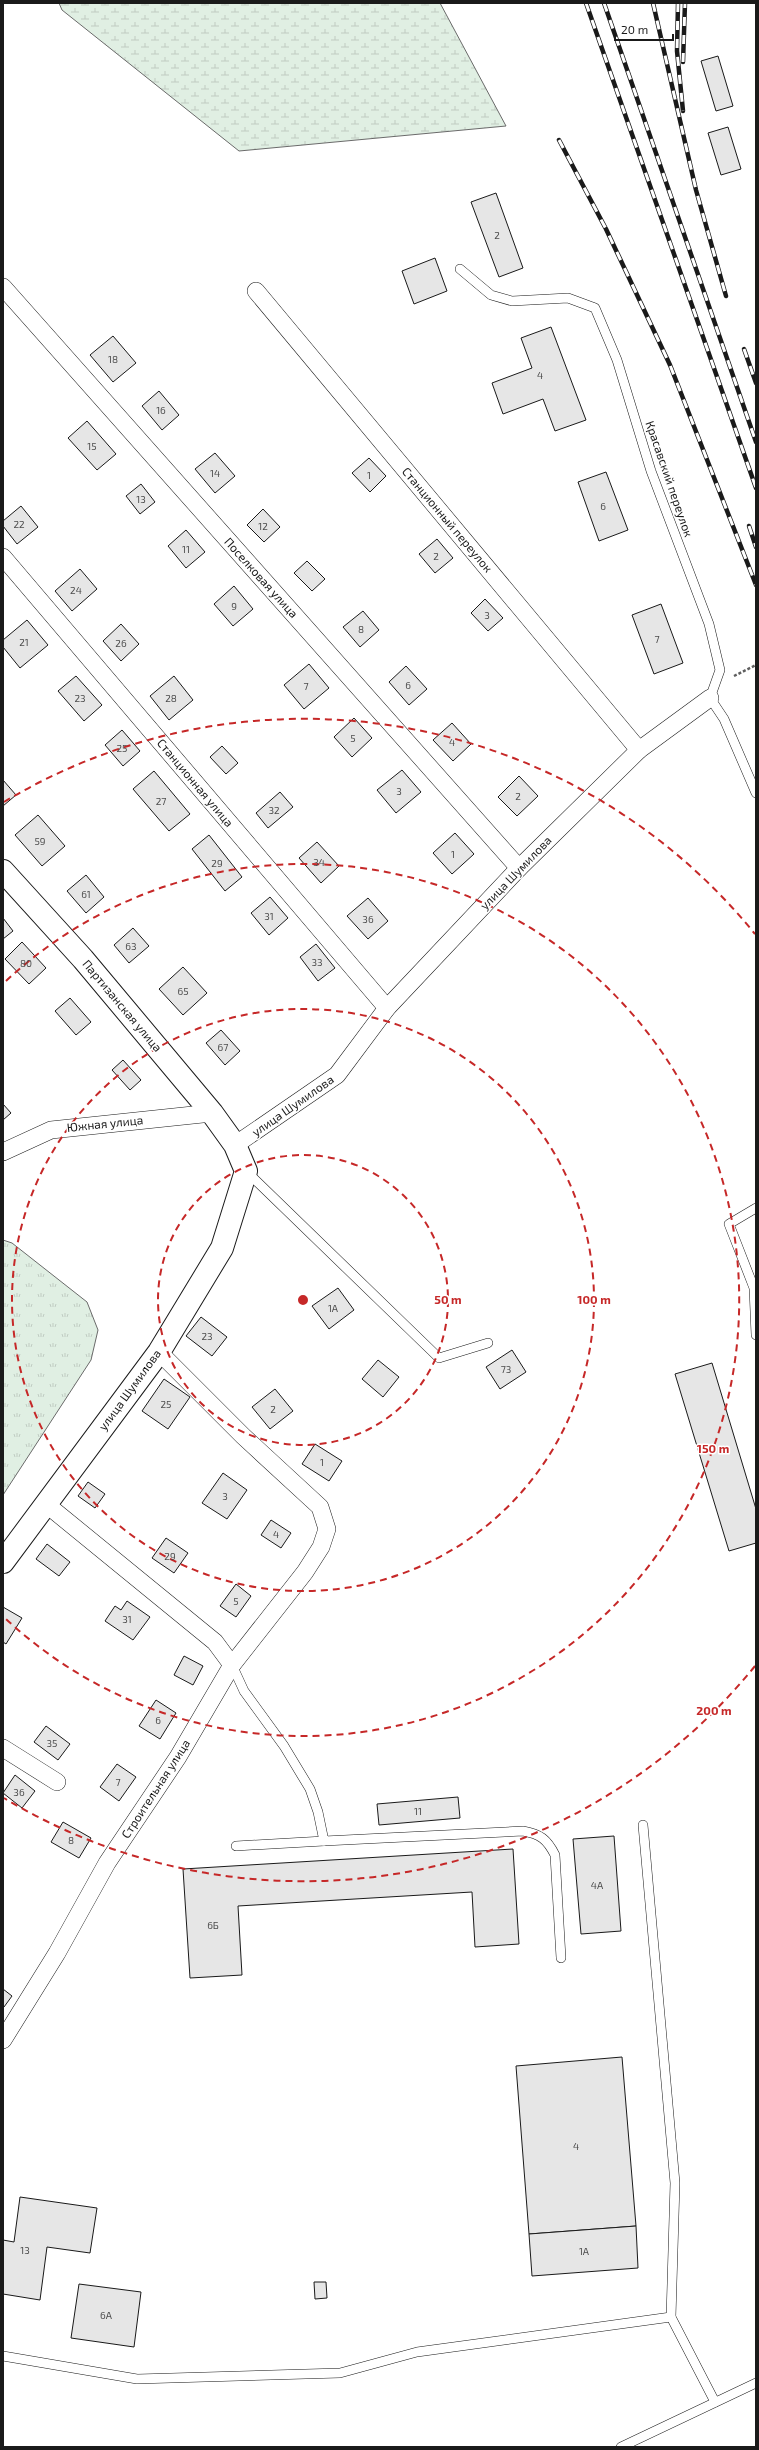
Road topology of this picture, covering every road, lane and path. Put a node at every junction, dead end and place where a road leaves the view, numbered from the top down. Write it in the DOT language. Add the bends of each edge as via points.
graph roads {
  1 [pos="460,269"];
  2 [pos="3,287"];
  3 [pos="256,291"];
  4 [pos="3,557"];
  5 [pos="710,698"];
  6 [pos="638,750"];
  7 [pos="756,793"];
  8 [pos="519,868"];
  9 [pos="3,871"];
  10 [pos="387,1008"];
  11 [pos="212,1113"];
  12 [pos="235,1146"];
  13 [pos="3,1152"];
  14 [pos="246,1171"];
  15 [pos="756,1208"];
  16 [pos="756,1335"];
  17 [pos="488,1343"];
  18 [pos="158,1352"];
  19 [pos="46,1504"];
  20 [pos="3,1562"];
  21 [pos="232,1665"];
  22 [pos="3,1748"];
  23 [pos="57,1782"];
  24 [pos="643,1825"];
  25 [pos="324,1841"];
  26 [pos="236,1846"];
  27 [pos="561,1958"];
  28 [pos="3,2040"];
  29 [pos="671,2317"];
  30 [pos="3,2356"];
  31 [pos="756,2383"];
  32 [pos="716,2402"];
  33 [pos="622,2447"];
  1 -- 5 [label="lane, Красавский переулок" via="491,295 512,301 568,298 595,308 617,360 651,471 709,624 720,670"];
  2 -- 8 [label="street, Поселковая улица"];
  3 -- 6 [label="street, Станционный переулок"];
  4 -- 10 [label="street, Станционная улица"];
  5 -- 6 [label="street, улица Шумилова"];
  5 -- 7 [label="lane" via="724,719"];
  6 -- 8 [label="street, улица Шумилова"];
  8 -- 10 [label="street, улица Шумилова"];
  9 -- 11 [label="main road, Партизанская улица" via="83,959"];
  10 -- 12 [label="street, улица Шумилова" via="337,1075"];
  11 -- 12 [label="main road, Партизанская улица"];
  11 -- 13 [label="street, Южная улица" via="51,1130"];
  12 -- 14 [label="main road"];
  14 -- 17 [label="lane" via="439,1358"];
  14 -- 18 [label="main road, улица Шумилова" via="222,1248"];
  15 -- 16 [label="lane" via="729,1224 754,1288"];
  18 -- 19 [label="main road, улица Шумилова"];
  18 -- 21 [label="street, Строительная улица" via="243,1436 320,1506 327,1529 321,1547 305,1572"];
  19 -- 20 [label="main road, улица Шумилова"];
  19 -- 21 [label="street" via="216,1642"];
  21 -- 25 [label="lane" via="244,1691 284,1746 310,1790"];
  21 -- 28 [label="street, Строительная улица" via="178,1757 107,1863 57,1953"];
  22 -- 23 [label="street"];
  24 -- 29 [label="lane" via="675,2183"];
  25 -- 26 [label="lane"];
  25 -- 27 [label="lane" via="523,1831 537,1834 549,1842 555,1855"];
  29 -- 30 [label="lane" via="417,2352 340,2373 137,2379"];
  29 -- 32 [label="lane"];
  31 -- 32 [label="lane"];
  32 -- 33 [label="lane"];
}
